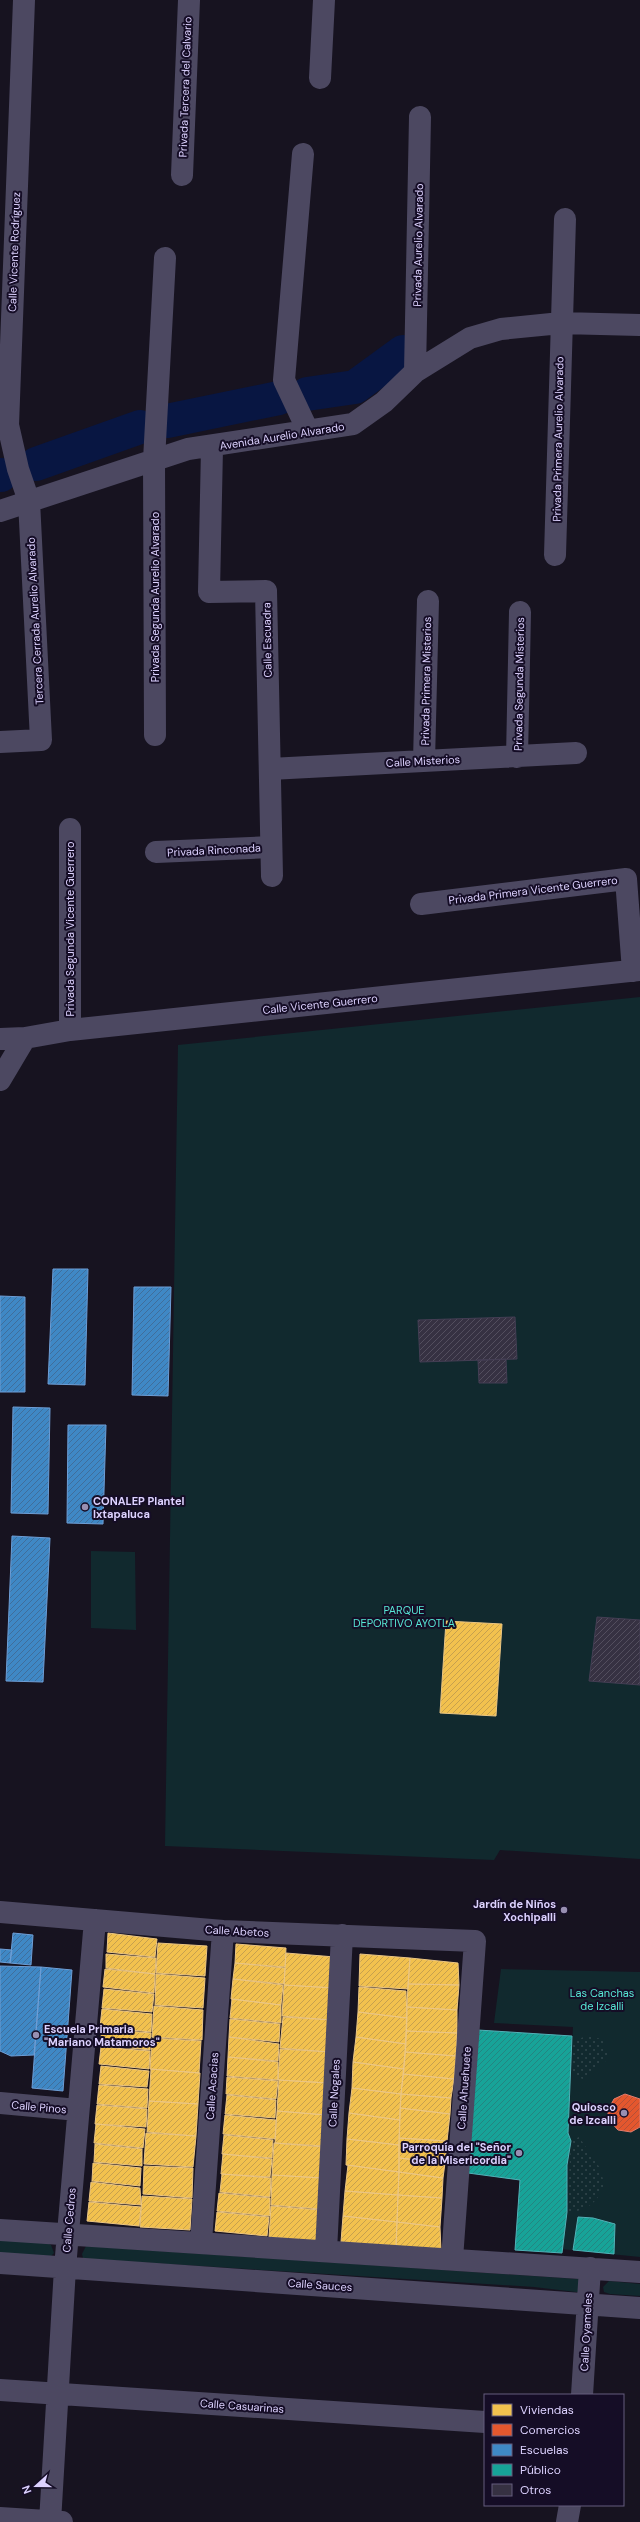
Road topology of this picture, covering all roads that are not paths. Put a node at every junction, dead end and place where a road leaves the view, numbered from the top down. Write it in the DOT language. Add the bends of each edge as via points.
graph roads {
  1 [pos="24,0"];
  2 [pos="189,0"];
  3 [pos="324,0"];
  4 [pos="320,78"];
  5 [pos="420,117"];
  6 [pos="303,154"];
  7 [pos="182,175"];
  8 [pos="565,219"];
  9 [pos="164,258"];
  10 [pos="561,323"];
  11 [pos="640,325"];
  12 [pos="415,372"];
  13 [pos="308,431"];
  14 [pos="212,448"];
  15 [pos="154,460"];
  16 [pos="30,501"];
  17 [pos="0,511"];
  18 [pos="555,555"];
  19 [pos="428,601"];
  20 [pos="520,612"];
  21 [pos="155,734"];
  22 [pos="0,742"];
  23 [pos="576,753"];
  24 [pos="517,757"];
  25 [pos="424,761"];
  26 [pos="270,769"];
  27 [pos="70,829"];
  28 [pos="272,847"];
  29 [pos="156,852"];
  30 [pos="272,876"];
  31 [pos="421,904"];
  32 [pos="636,971"];
  33 [pos="70,1030"];
  34 [pos="25,1038"];
  35 [pos="0,1039"];
  36 [pos="0,1080"];
  37 [pos="0,1912"];
  38 [pos="95,1920"];
  39 [pos="223,1931"];
  40 [pos="342,1935"];
  41 [pos="475,1941"];
  42 [pos="0,2103"];
  43 [pos="78,2110"];
  44 [pos="0,2230"];
  45 [pos="68,2236"];
  46 [pos="201,2242"];
  47 [pos="326,2251"];
  48 [pos="452,2259"];
  49 [pos="0,2263"];
  50 [pos="65,2268"];
  51 [pos="590,2268"];
  52 [pos="640,2272"];
  53 [pos="588,2303"];
  54 [pos="640,2308"];
  55 [pos="0,2390"];
  56 [pos="58,2394"];
  57 [pos="582,2394"];
  58 [pos="484,2422"];
  59 [pos="570,2506"];
  60 [pos="0,2518"];
  61 [pos="54,2522"];
  62 [pos="567,2522"];
  1 -- 16 [label="street, Calle Vicente Rodríguez" via="8,425 18,470"];
  2 -- 7 [label="street, Privada Tercera del Calvario"];
  3 -- 4 [label="street"];
  5 -- 12 [label="street, Privada Aurelio Alvarado"];
  6 -- 13 [label="street" via="284,380"];
  8 -- 10 [label="street, Privada Primera Aurelio Alvarado"];
  9 -- 15 [label="street, Privada Segunda Aurelio Alvarado"];
  10 -- 11 [label="street, Avenida Aurelio Alvarado"];
  10 -- 12 [label="street, Avenida Aurelio Alvarado" via="501,329 470,338"];
  10 -- 18 [label="street, Privada Primera Aurelio Alvarado"];
  12 -- 13 [label="street, Avenida Aurelio Alvarado" via="384,402 353,424"];
  13 -- 14 [label="street, Avenida Aurelio Alvarado"];
  14 -- 15 [label="street, Avenida Aurelio Alvarado" via="188,450"];
  14 -- 26 [label="street, Calle Escuadra" via="209,592 266,591"];
  15 -- 16 [label="street, Avenida Aurelio Alvarado"];
  15 -- 21 [label="street, Privada Segunda Aurelio Alvarado"];
  16 -- 17 [label="street, Avenida Aurelio Alvarado"];
  16 -- 22 [label="street, Tercera Cerrada Aurelio Alvarado" via="41,740"];
  19 -- 25 [label="street, Privada Primera Misterios"];
  20 -- 24 [label="street, Privada Segunda Misterios"];
  23 -- 24 [label="street, Calle Misterios"];
  24 -- 25 [label="street, Calle Misterios"];
  25 -- 26 [label="street, Calle Misterios"];
  26 -- 28 [label="street"];
  27 -- 33 [label="street, Privada Segunda Vicente Guerrero"];
  28 -- 29 [label="street, Privada Rinconada"];
  28 -- 30 [label="street"];
  31 -- 32 [label="street, Privada Primera Vicente Guerrero" via="626,879"];
  32 -- 33 [label="street, Calle Vicente Guerrero"];
  33 -- 34 [label="street, Calle Vicente Guerrero"];
  34 -- 35 [label="street, Calle Vicente Guerrero"];
  34 -- 36 [label="street"];
  37 -- 38 [label="street, Calle Abetos"];
  38 -- 39 [label="street, Calle Abetos"];
  38 -- 43 [label="street, Calle Cedros"];
  39 -- 40 [label="street, Calle Abetos"];
  39 -- 46 [label="street, Calle Acacias"];
  40 -- 41 [label="street, Calle Abetos"];
  40 -- 47 [label="street, Calle Nogales"];
  41 -- 48 [label="street, Calle Ahuehuete"];
  42 -- 43 [label="street, Calle Pinos"];
  43 -- 45 [label="street, Calle Cedros"];
  44 -- 45 [label="street"];
  45 -- 46 [label="street"];
  45 -- 50 [label="street, Calle Cedros"];
  46 -- 47 [label="street"];
  47 -- 48 [label="street"];
  48 -- 51 [label="street"];
  49 -- 50 [label="street, Calle Sauces"];
  50 -- 53 [label="street, Calle Sauces"];
  50 -- 56 [label="street, Calle Cedros"];
  51 -- 52 [label="street"];
  51 -- 53 [label="street, Calle Oyameles"];
  53 -- 54 [label="street, Calle Sauces"];
  53 -- 57 [label="street, Calle Oyameles"];
  55 -- 56 [label="street, Calle Casuarinas"];
  56 -- 58 [label="street, Calle Casuarinas"];
  56 -- 61 [label="street, Calle Cedros"];
  59 -- 62 [label="street"];
  60 -- 61 [label="street"];
}
